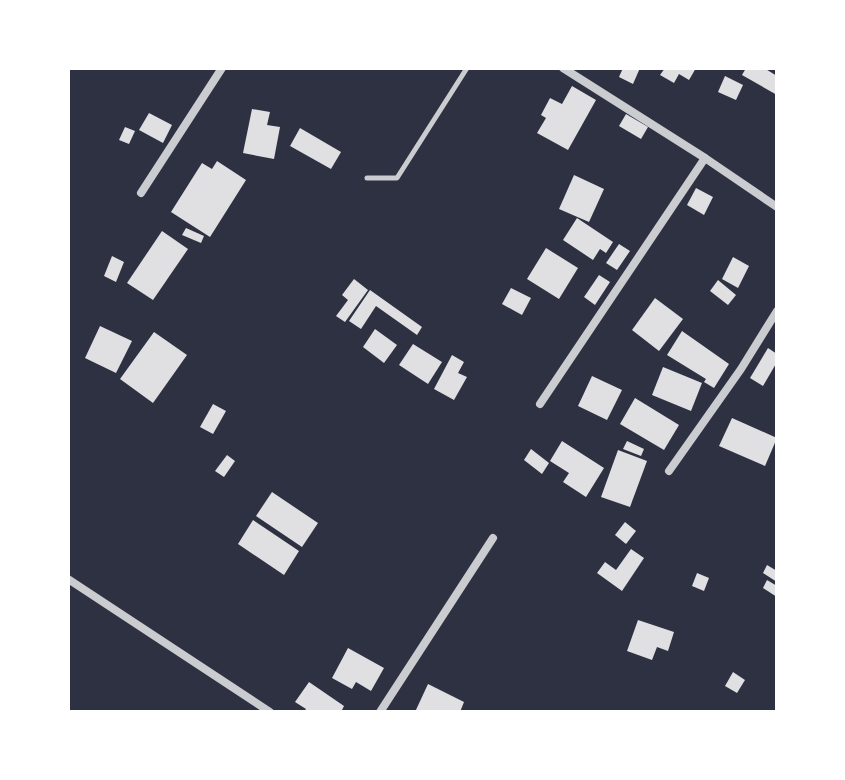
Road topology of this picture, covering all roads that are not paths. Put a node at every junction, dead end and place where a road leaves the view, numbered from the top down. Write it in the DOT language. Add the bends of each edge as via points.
graph roads {
  1 [pos="222,68"];
  2 [pos="467,68"];
  3 [pos="563,68"];
  4 [pos="705,158"];
  5 [pos="367,178"];
  6 [pos="141,193"];
  7 [pos="777,207"];
  8 [pos="777,311"];
  9 [pos="540,404"];
  10 [pos="669,471"];
  11 [pos="493,538"];
  12 [pos="68,579"];
  13 [pos="270,712"];
  14 [pos="380,712"];
  1 -- 6 [label="street"];
  2 -- 5 [label="lane" via="397,178"];
  3 -- 4 [label="street"];
  4 -- 7 [label="street"];
  4 -- 9 [label="street"];
  8 -- 10 [label="street"];
  11 -- 14 [label="street"];
  12 -- 13 [label="street"];
}
